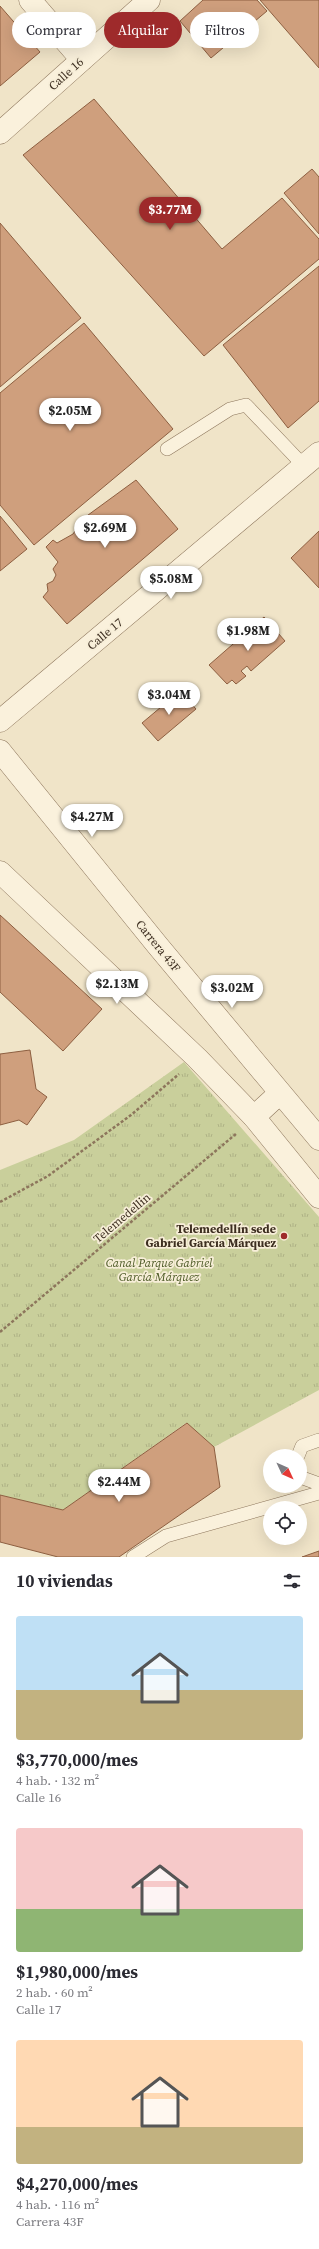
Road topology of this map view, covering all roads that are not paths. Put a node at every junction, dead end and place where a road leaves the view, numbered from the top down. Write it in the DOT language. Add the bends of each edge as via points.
graph roads {
  1 [pos="30,0"];
  2 [pos="149,0"];
  3 [pos="82,60"];
  4 [pos="0,132"];
  5 [pos="167,449"];
  6 [pos="311,459"];
  7 [pos="0,721"];
  8 [pos="0,751"];
  9 [pos="0,872"];
  10 [pos="280,1093"];
  11 [pos="254,1117"];
  12 [pos="319,1139"];
  13 [pos="319,1197"];
  14 [pos="319,1440"];
  15 [pos="301,1449"];
  16 [pos="307,1480"];
  17 [pos="319,1484"];
  18 [pos="319,1493"];
  19 [pos="133,1557"];
  1 -- 3 [label="street"];
  2 -- 3 [label="street, Calle 16"];
  3 -- 4 [label="street, Calle 16"];
  5 -- 6 [label="lane" via="230,409 246,405"];
  6 -- 7 [label="street, Calle 17"];
  8 -- 10 [label="street, Carrera 43F"];
  9 -- 11 [label="street" via="197,1058"];
  10 -- 11 [label="street"];
  10 -- 12 [label="street, Carrera 43F"];
  11 -- 13 [label="street"];
  14 -- 15 [label="lane" via="302,1446"];
  16 -- 17 [label="lane"];
  18 -- 19 [label="lane" via="166,1536"];
}
